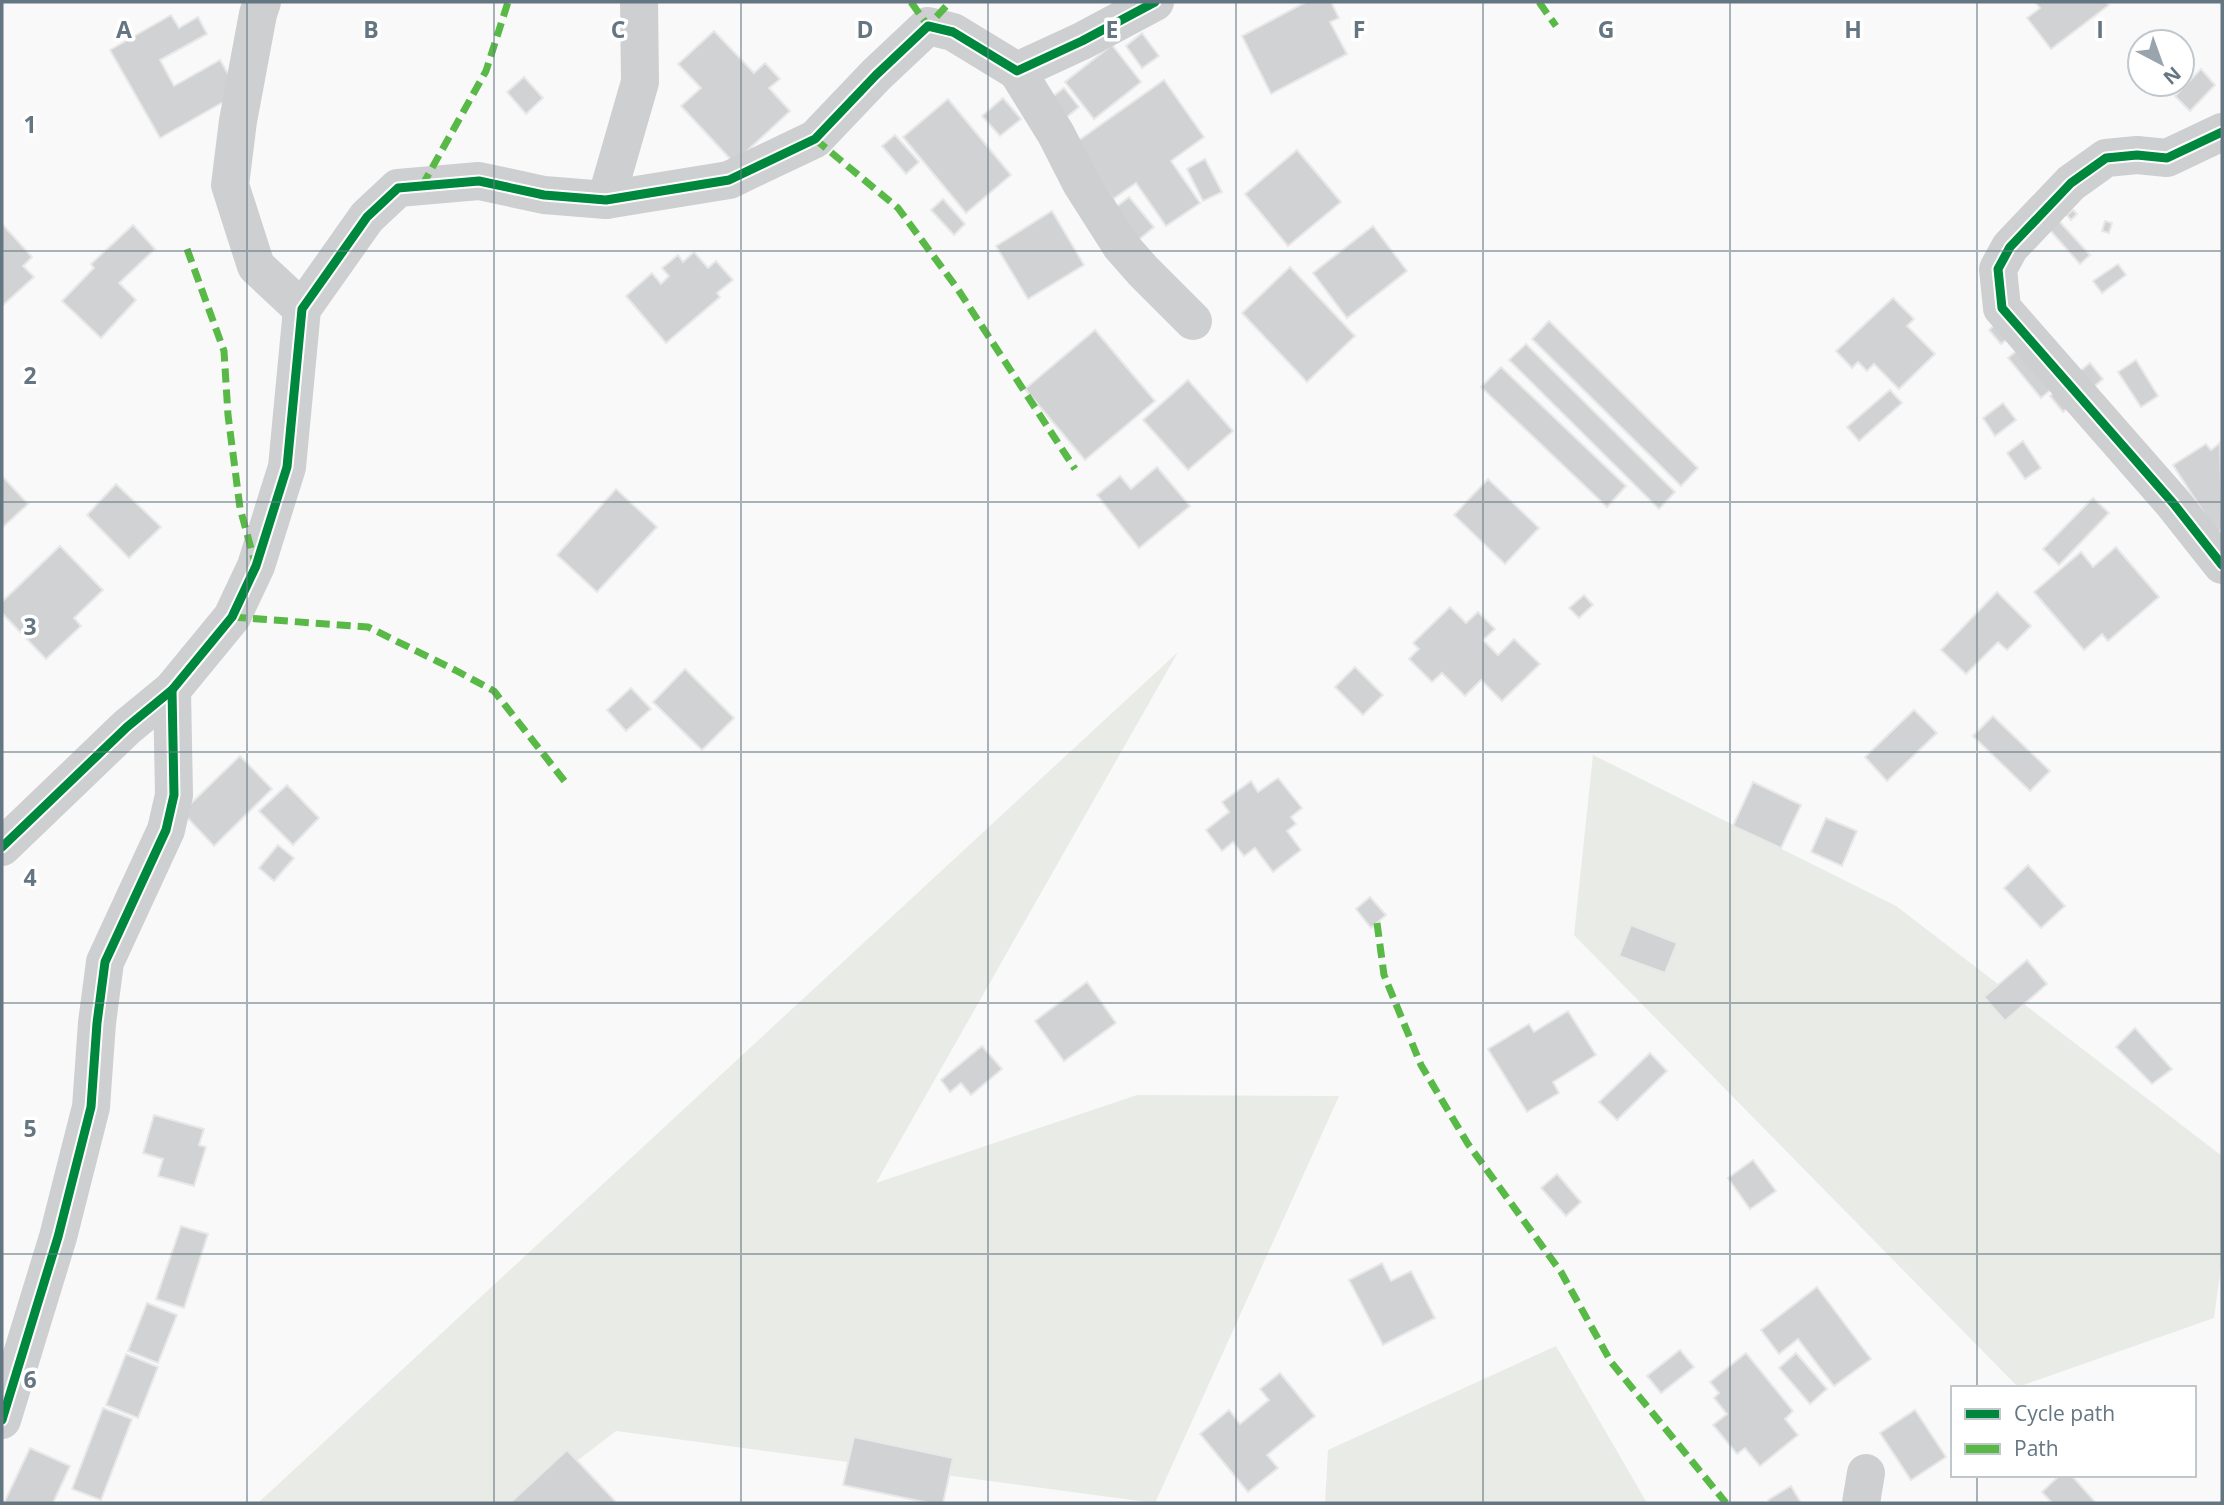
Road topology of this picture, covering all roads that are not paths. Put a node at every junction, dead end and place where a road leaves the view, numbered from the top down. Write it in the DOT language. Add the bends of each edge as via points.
graph roads {
  1 [pos="262,2"];
  2 [pos="639,2"];
  3 [pos="1155,2"];
  4 [pos="1017,71"];
  5 [pos="2222,132"];
  6 [pos="606,200"];
  7 [pos="302,309"];
  8 [pos="1193,321"];
  9 [pos="2222,565"];
  10 [pos="172,690"];
  11 [pos="2,847"];
  12 [pos="2,1420"];
  1 -- 7 [label="street" via="229,185 256,266"];
  2 -- 6 [label="street" via="640,82"];
  3 -- 4 [label="street"];
  4 -- 6 [label="street" via="953,32 928,26 815,139 729,180"];
  4 -- 8 [label="street" via="1121,246"];
  5 -- 9 [label="street" via="2167,158 2105,158 2071,183 2010,247 1998,269 2002,308"];
  6 -- 7 [label="street" via="544,195 479,181 398,188 367,217"];
  7 -- 10 [label="street" via="287,467 256,566 232,617"];
  10 -- 11 [label="street"];
  10 -- 12 [label="street" via="174,795 166,830 105,962 91,1107 58,1237"];
}
